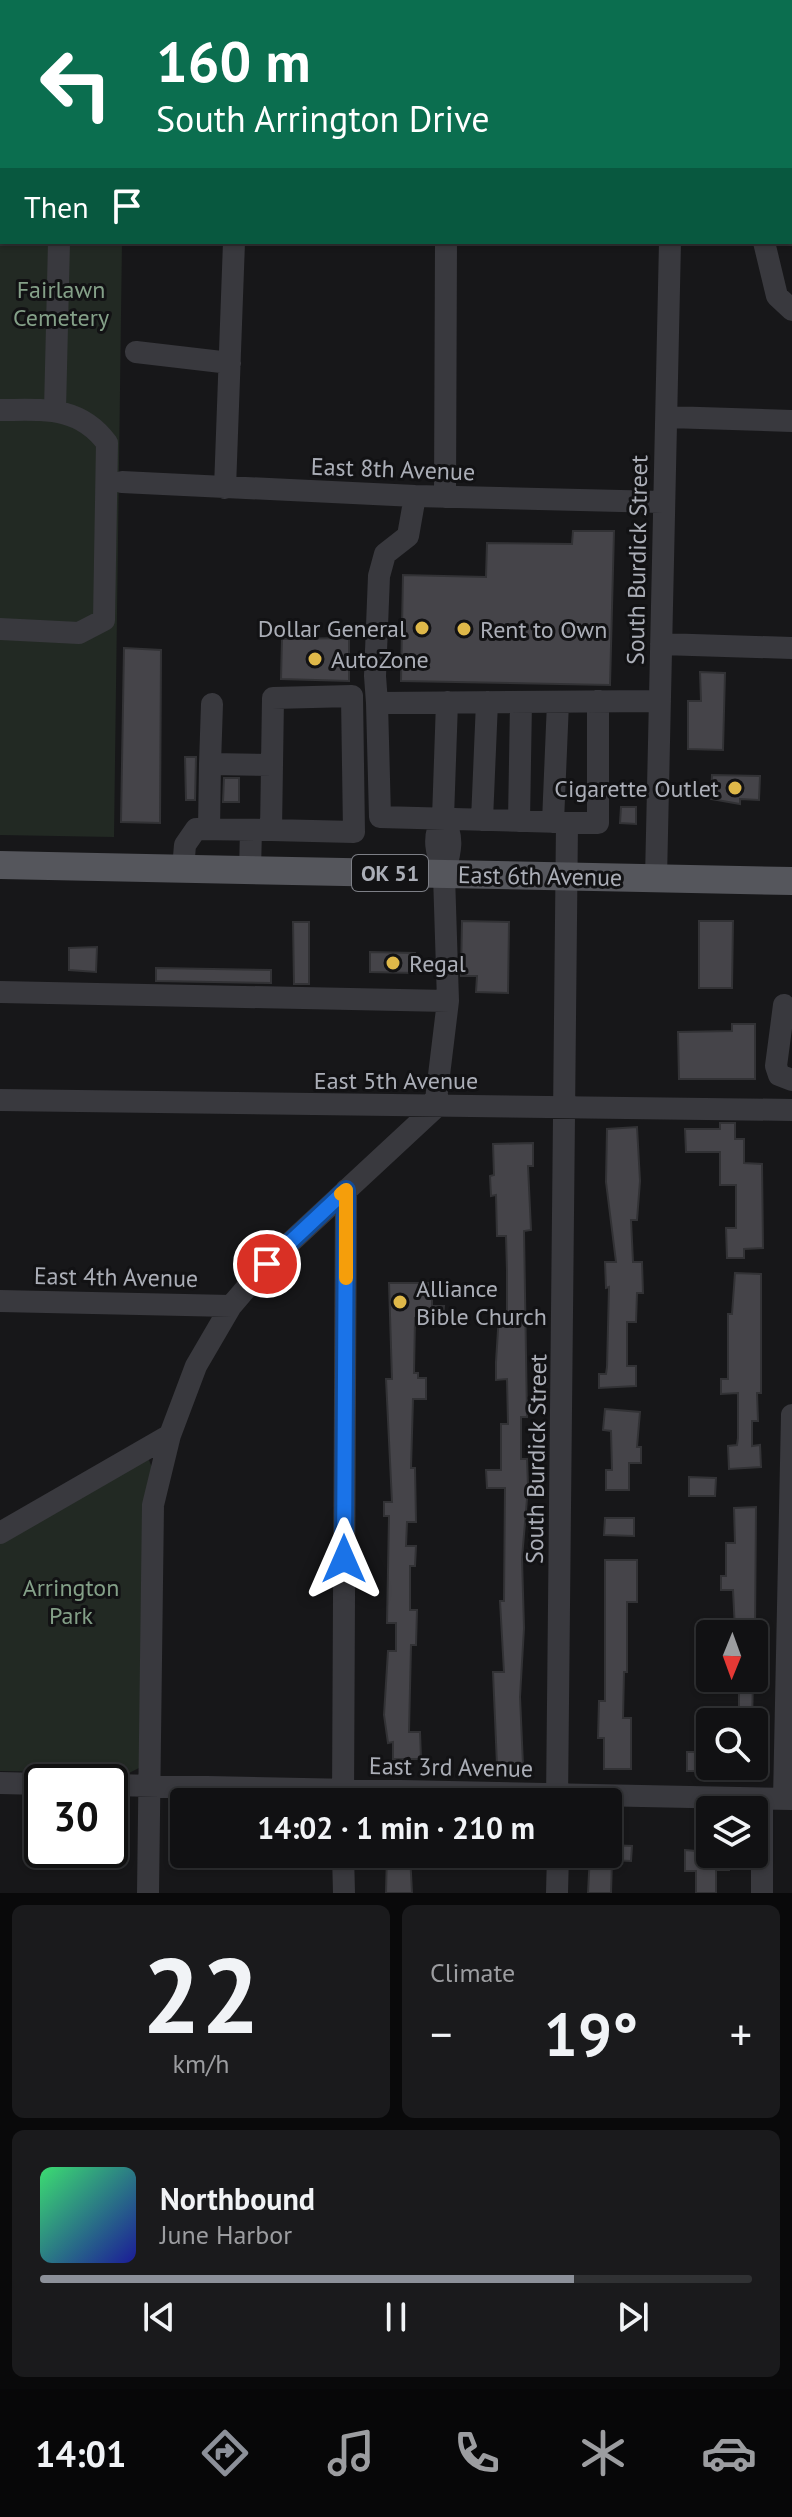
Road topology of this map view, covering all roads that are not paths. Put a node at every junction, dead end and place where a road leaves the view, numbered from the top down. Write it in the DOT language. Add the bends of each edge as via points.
graph roads {
  1 [pos="59,244"];
  2 [pos="234,244"];
  3 [pos="446,244"];
  4 [pos="670,244"];
  5 [pos="764,244"];
  6 [pos="792,310"];
  7 [pos="136,352"];
  8 [pos="230,363"];
  9 [pos="0,410"];
  10 [pos="55,410"];
  11 [pos="668,417"];
  12 [pos="792,421"];
  13 [pos="122,482"];
  14 [pos="225,488"];
  15 [pos="415,496"];
  16 [pos="445,497"];
  17 [pos="662,502"];
  18 [pos="0,629"];
  19 [pos="661,644"];
  20 [pos="792,648"];
  21 [pos="598,701"];
  22 [pos="660,701"];
  23 [pos="447,702"];
  24 [pos="487,702"];
  25 [pos="521,702"];
  26 [pos="558,702"];
  27 [pos="377,703"];
  28 [pos="212,704"];
  29 [pos="210,764"];
  30 [pos="272,765"];
  31 [pos="380,817"];
  32 [pos="443,818"];
  33 [pos="482,820"];
  34 [pos="519,821"];
  35 [pos="560,822"];
  36 [pos="209,829"];
  37 [pos="261,830"];
  38 [pos="354,832"];
  39 [pos="0,865"];
  40 [pos="183,869"];
  41 [pos="250,870"];
  42 [pos="444,875"];
  43 [pos="565,877"];
  44 [pos="656,879"];
  45 [pos="792,881"];
  46 [pos="0,992"];
  47 [pos="448,1001"];
  48 [pos="784,1005"];
  49 [pos="792,1080"];
  50 [pos="0,1100"];
  51 [pos="566,1106"];
  52 [pos="435,1108"];
  53 [pos="792,1110"];
  54 [pos="346,1190"];
  55 [pos="0,1301"];
  56 [pos="231,1306"];
  57 [pos="792,1415"];
  58 [pos="170,1435"];
  59 [pos="0,1533"];
  60 [pos="0,1783"];
  61 [pos="24,1784"];
  62 [pos="128,1785"];
  63 [pos="152,1786"];
  64 [pos="190,1788"];
  65 [pos="343,1788"];
  66 [pos="557,1788"];
  67 [pos="622,1798"];
  68 [pos="779,1799"];
  69 [pos="343,1868"];
  70 [pos="558,1868"];
  71 [pos="148,1893"];
  72 [pos="344,1893"];
  73 [pos="557,1893"];
  74 [pos="762,1893"];
  1 -- 10 [label="street"];
  2 -- 8 [label="street"];
  3 -- 16 [label="street"];
  4 -- 11 [label="street, South Burdick Street"];
  5 -- 6 [label="street" via="777,296"];
  7 -- 8 [label="street"];
  8 -- 14 [label="street"];
  9 -- 10 [label="street"];
  10 -- 18 [label="street" via="92,423 107,443 104,620 79,633"];
  11 -- 12 [label="street"];
  11 -- 17 [label="street, South Burdick Street"];
  13 -- 14 [label="street, East 8th Avenue"];
  14 -- 15 [label="street, East 8th Avenue"];
  15 -- 16 [label="street, East 8th Avenue"];
  15 -- 27 [label="street" via="408,536 385,554 379,576"];
  16 -- 17 [label="street, East 8th Avenue"];
  17 -- 19 [label="street, South Burdick Street"];
  19 -- 20 [label="street"];
  19 -- 22 [label="street, South Burdick Street"];
  21 -- 22 [label="street"];
  21 -- 26 [label="street"];
  21 -- 35 [label="street" via="598,823"];
  22 -- 44 [label="street, South Burdick Street"];
  23 -- 24 [label="street"];
  23 -- 27 [label="street"];
  23 -- 32 [label="street"];
  24 -- 25 [label="street"];
  24 -- 33 [label="street"];
  25 -- 26 [label="street"];
  25 -- 34 [label="street"];
  26 -- 35 [label="street, South Burdick Street"];
  27 -- 31 [label="street"];
  28 -- 29 [label="street"];
  29 -- 30 [label="street"];
  29 -- 36 [label="street"];
  30 -- 37 [label="street"];
  30 -- 38 [label="street" via="273,698 352,696"];
  31 -- 32 [label="street"];
  31 -- 38 [label="street"];
  32 -- 33 [label="street"];
  32 -- 42 [label="street" via="435,830"];
  33 -- 34 [label="street"];
  34 -- 35 [label="street"];
  35 -- 43 [label="street, South Burdick Street"];
  36 -- 37 [label="street"];
  36 -- 40 [label="street" via="196,829 185,845"];
  37 -- 38 [label="street"];
  37 -- 41 [label="street"];
  39 -- 40 [label="main road, East 6th Avenue / OK 51"];
  40 -- 41 [label="main road, East 6th Avenue / OK 51"];
  41 -- 42 [label="main road, East 6th Avenue / OK 51"];
  42 -- 43 [label="main road, East 6th Avenue / OK 51"];
  42 -- 47 [label="street"];
  43 -- 44 [label="main road, East 6th Avenue / OK 51"];
  43 -- 51 [label="street, South Burdick Street"];
  44 -- 45 [label="main road, East 6th Avenue / OK 51"];
  46 -- 47 [label="street"];
  47 -- 52 [label="street"];
  48 -- 49 [label="street" via="776,1066 779,1075"];
  50 -- 52 [label="street, East 5th Avenue"];
  51 -- 52 [label="street, East 5th Avenue"];
  51 -- 53 [label="street, East 5th Avenue"];
  51 -- 66 [label="street, South Burdick Street"];
  52 -- 54 [label="street"];
  54 -- 56 [label="street" via="267,1264"];
  54 -- 65 [label="street"];
  55 -- 56 [label="street, East 4th Avenue"];
  56 -- 58 [label="street" via="196,1366"];
  57 -- 68 [label="street"];
  58 -- 59 [label="street"];
  58 -- 63 [label="street" via="153,1505"];
  60 -- 61 [label="street"];
  62 -- 63 [label="street, East 3rd Avenue"];
  63 -- 64 [label="street, East 3rd Avenue"];
  63 -- 71 [label="street"];
  67 -- 68 [label="street, East 3rd Avenue"];
  68 -- 74 [label="street"];
  69 -- 72 [label="street"];
  70 -- 73 [label="street"];
}
